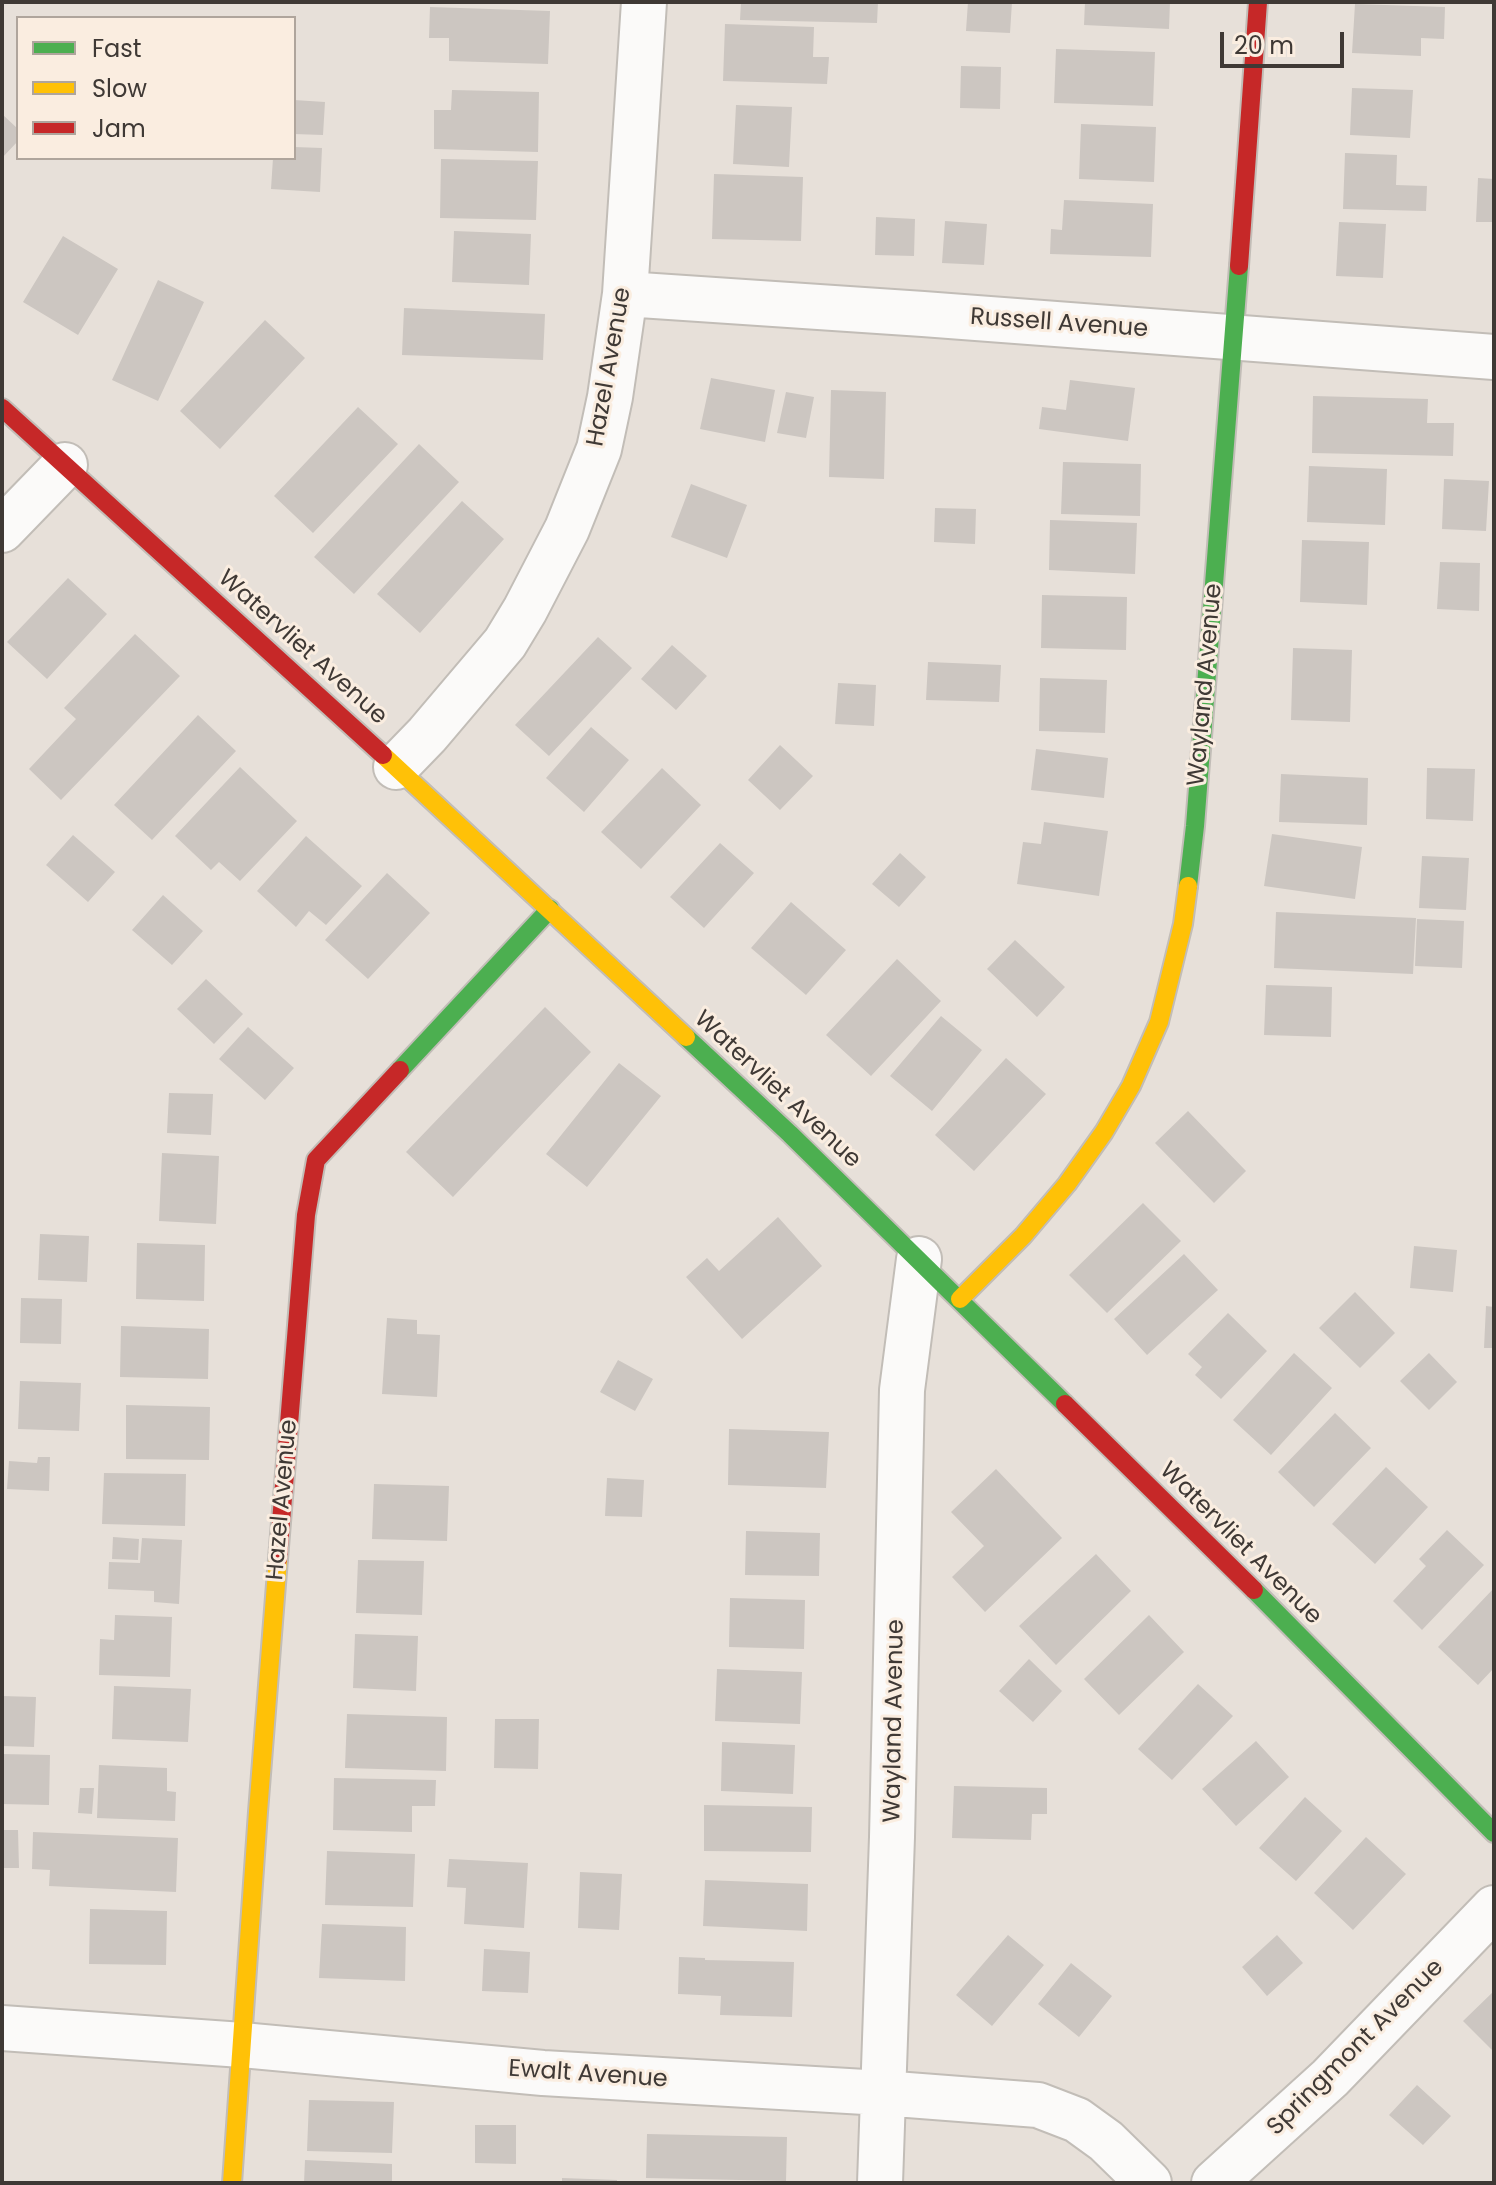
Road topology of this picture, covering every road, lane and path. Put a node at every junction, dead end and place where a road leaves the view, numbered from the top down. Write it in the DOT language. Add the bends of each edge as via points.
graph roads {
  1 [pos="644,2"];
  2 [pos="1258,2"];
  3 [pos="625,294"];
  4 [pos="1234,338"];
  5 [pos="1494,357"];
  6 [pos="2,408"];
  7 [pos="65,465"];
  8 [pos="2,530"];
  9 [pos="396,767"];
  10 [pos="550,909"];
  11 [pos="919,1259"];
  12 [pos="960,1299"];
  13 [pos="1494,1833"];
  14 [pos="1494,1908"];
  15 [pos="2,2028"];
  16 [pos="242,2045"];
  17 [pos="882,2093"];
  18 [pos="232,2183"];
  19 [pos="880,2183"];
  20 [pos="1149,2183"];
  21 [pos="1214,2183"];
  1 -- 3 [label="street, Hazel Avenue"];
  2 -- 4 [label="street, Wayland Avenue"];
  3 -- 4 [label="street, Russell Avenue"];
  3 -- 9 [label="street, Hazel Avenue" via="599,449 567,529 505,643"];
  4 -- 5 [label="street, Russell Avenue"];
  4 -- 12 [label="street, Wayland Avenue" via="1195,826 1183,924 1159,1022 1131,1086 1067,1184"];
  6 -- 7 [label="street, Watervliet Avenue"];
  7 -- 8 [label="street"];
  7 -- 9 [label="street, Watervliet Avenue"];
  9 -- 10 [label="street, Watervliet Avenue"];
  10 -- 11 [label="street, Watervliet Avenue"];
  10 -- 16 [label="street, Hazel Avenue" via="316,1160 306,1215"];
  11 -- 12 [label="street, Watervliet Avenue"];
  11 -- 17 [label="street, Wayland Avenue" via="902,1390"];
  12 -- 13 [label="street, Watervliet Avenue"];
  14 -- 21 [label="street, Springmont Avenue" via="1330,2078"];
  15 -- 16 [label="street, Ewalt Avenue"];
  16 -- 17 [label="street, Ewalt Avenue" via="543,2073"];
  16 -- 18 [label="street, Hazel Avenue"];
  17 -- 19 [label="street, Wayland Avenue"];
  17 -- 20 [label="street, Ewalt Avenue" via="1038,2105 1077,2120"];
}
